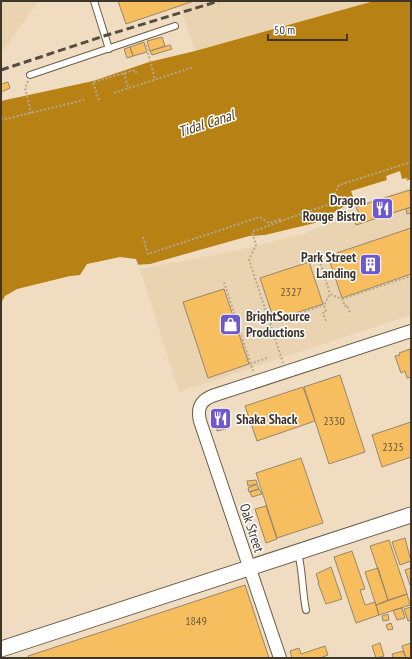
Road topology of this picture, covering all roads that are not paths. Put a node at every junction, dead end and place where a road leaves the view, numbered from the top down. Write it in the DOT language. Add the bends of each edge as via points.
graph roads {
  1 [pos="94,1"];
  2 [pos="175,26"];
  3 [pos="109,48"];
  4 [pos="30,75"];
  5 [pos="411,331"];
  6 [pos="411,515"];
  7 [pos="298,552"];
  8 [pos="249,567"];
  9 [pos="306,610"];
  10 [pos="1,649"];
  11 [pos="280,658"];
  1 -- 3 [label="lane"];
  2 -- 3 [label="lane"];
  3 -- 4 [label="lane"];
  5 -- 8 [label="street, Oak Street" via="206,398 200,406 200,421"];
  6 -- 7 [label="street"];
  7 -- 8 [label="street"];
  7 -- 9 [label="lane"];
  8 -- 10 [label="street"];
  8 -- 11 [label="street, Oak Street"];
}
